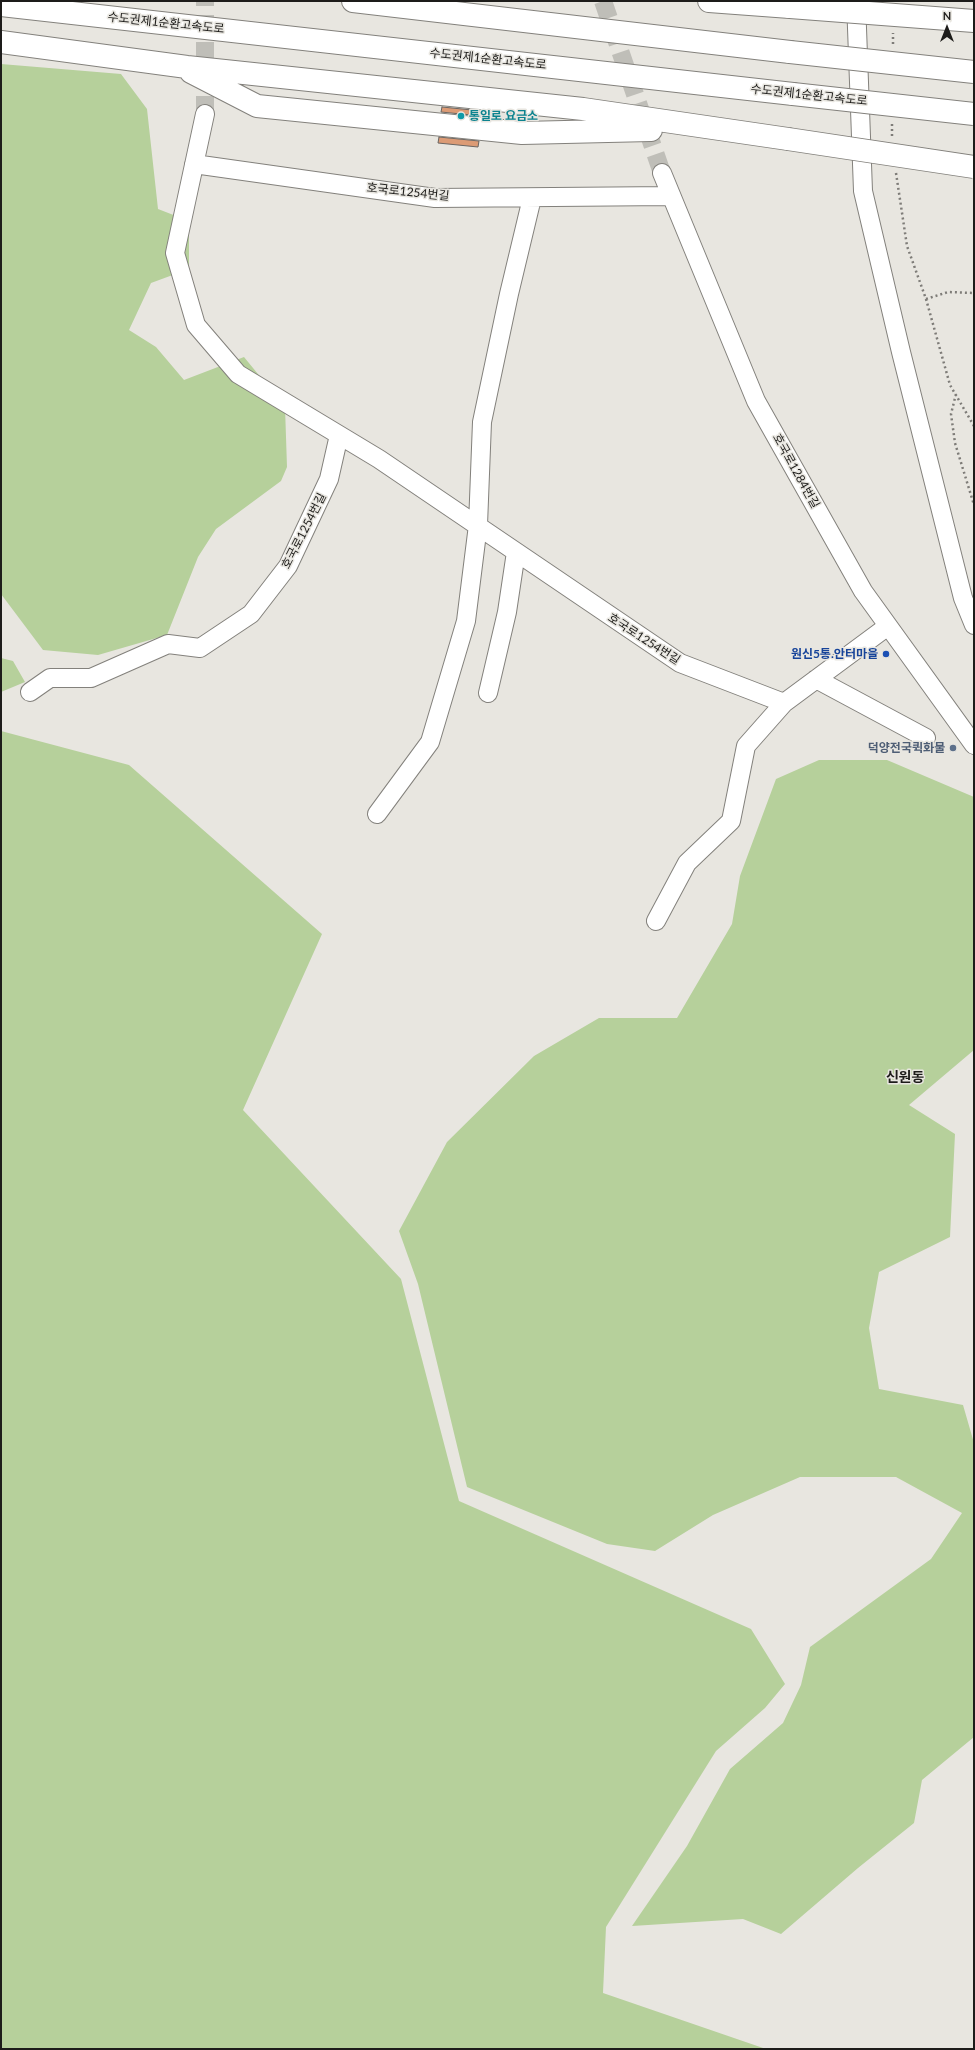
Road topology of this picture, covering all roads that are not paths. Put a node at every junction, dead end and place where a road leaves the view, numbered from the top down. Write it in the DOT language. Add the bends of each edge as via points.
graph roads {
  1 [pos="353,1"];
  2 [pos="709,1"];
  3 [pos="856,1"];
  4 [pos="753,3"];
  5 [pos="1,5"];
  6 [pos="974,22"];
  7 [pos="1,42"];
  8 [pos="180,66"];
  9 [pos="974,72"];
  10 [pos="205,114"];
  11 [pos="974,114"];
  12 [pos="710,128"];
  13 [pos="194,164"];
  14 [pos="974,167"];
  15 [pos="662,173"];
  16 [pos="672,196"];
  17 [pos="532,198"];
  18 [pos="339,435"];
  19 [pos="478,526"];
  20 [pos="516,552"];
  21 [pos="974,624"];
  22 [pos="888,626"];
  23 [pos="816,679"];
  24 [pos="30,692"];
  25 [pos="488,693"];
  26 [pos="784,703"];
  27 [pos="926,738"];
  28 [pos="974,746"];
  29 [pos="377,814"];
  30 [pos="656,921"];
  1 -- 9 [label="highway, bridge"];
  2 -- 4 [label="highway"];
  3 -- 21 [label="street" via="863,190 963,598"];
  4 -- 6 [label="highway, bridge"];
  5 -- 11 [label="highway, 수도권제1순환고속도로, bridge"];
  7 -- 8 [label="highway"];
  8 -- 12 [label="highway" via="583,109"];
  8 -- 12 [label="highway" via="257,106 522,133"];
  10 -- 13 [label="street, 호국로1254번길"];
  12 -- 14 [label="highway, bridge"];
  13 -- 17 [label="street, 호국로1254번길" via="435,198"];
  13 -- 18 [label="street, 호국로1254번길" via="175,253 196,325 238,374"];
  15 -- 16 [label="street, 호국로1284번길"];
  16 -- 17 [label="street, 호국로1254번길"];
  16 -- 22 [label="street, 호국로1284번길" via="756,400 863,591"];
  17 -- 19 [label="street" via="482,422"];
  18 -- 19 [label="street, 호국로1254번길"];
  18 -- 24 [label="street, 호국로1254번길" via="329,479 288,566 251,614 200,648 168,644 91,678 50,678"];
  19 -- 20 [label="street, 호국로1254번길"];
  19 -- 29 [label="street" via="466,621 430,742"];
  20 -- 25 [label="street" via="507,612"];
  20 -- 26 [label="street, 호국로1254번길" via="680,663"];
  22 -- 23 [label="street"];
  22 -- 28 [label="street, 호국로1284번길"];
  23 -- 26 [label="street"];
  23 -- 27 [label="street"];
  26 -- 30 [label="street" via="746,746 730,821 687,863"];
}
